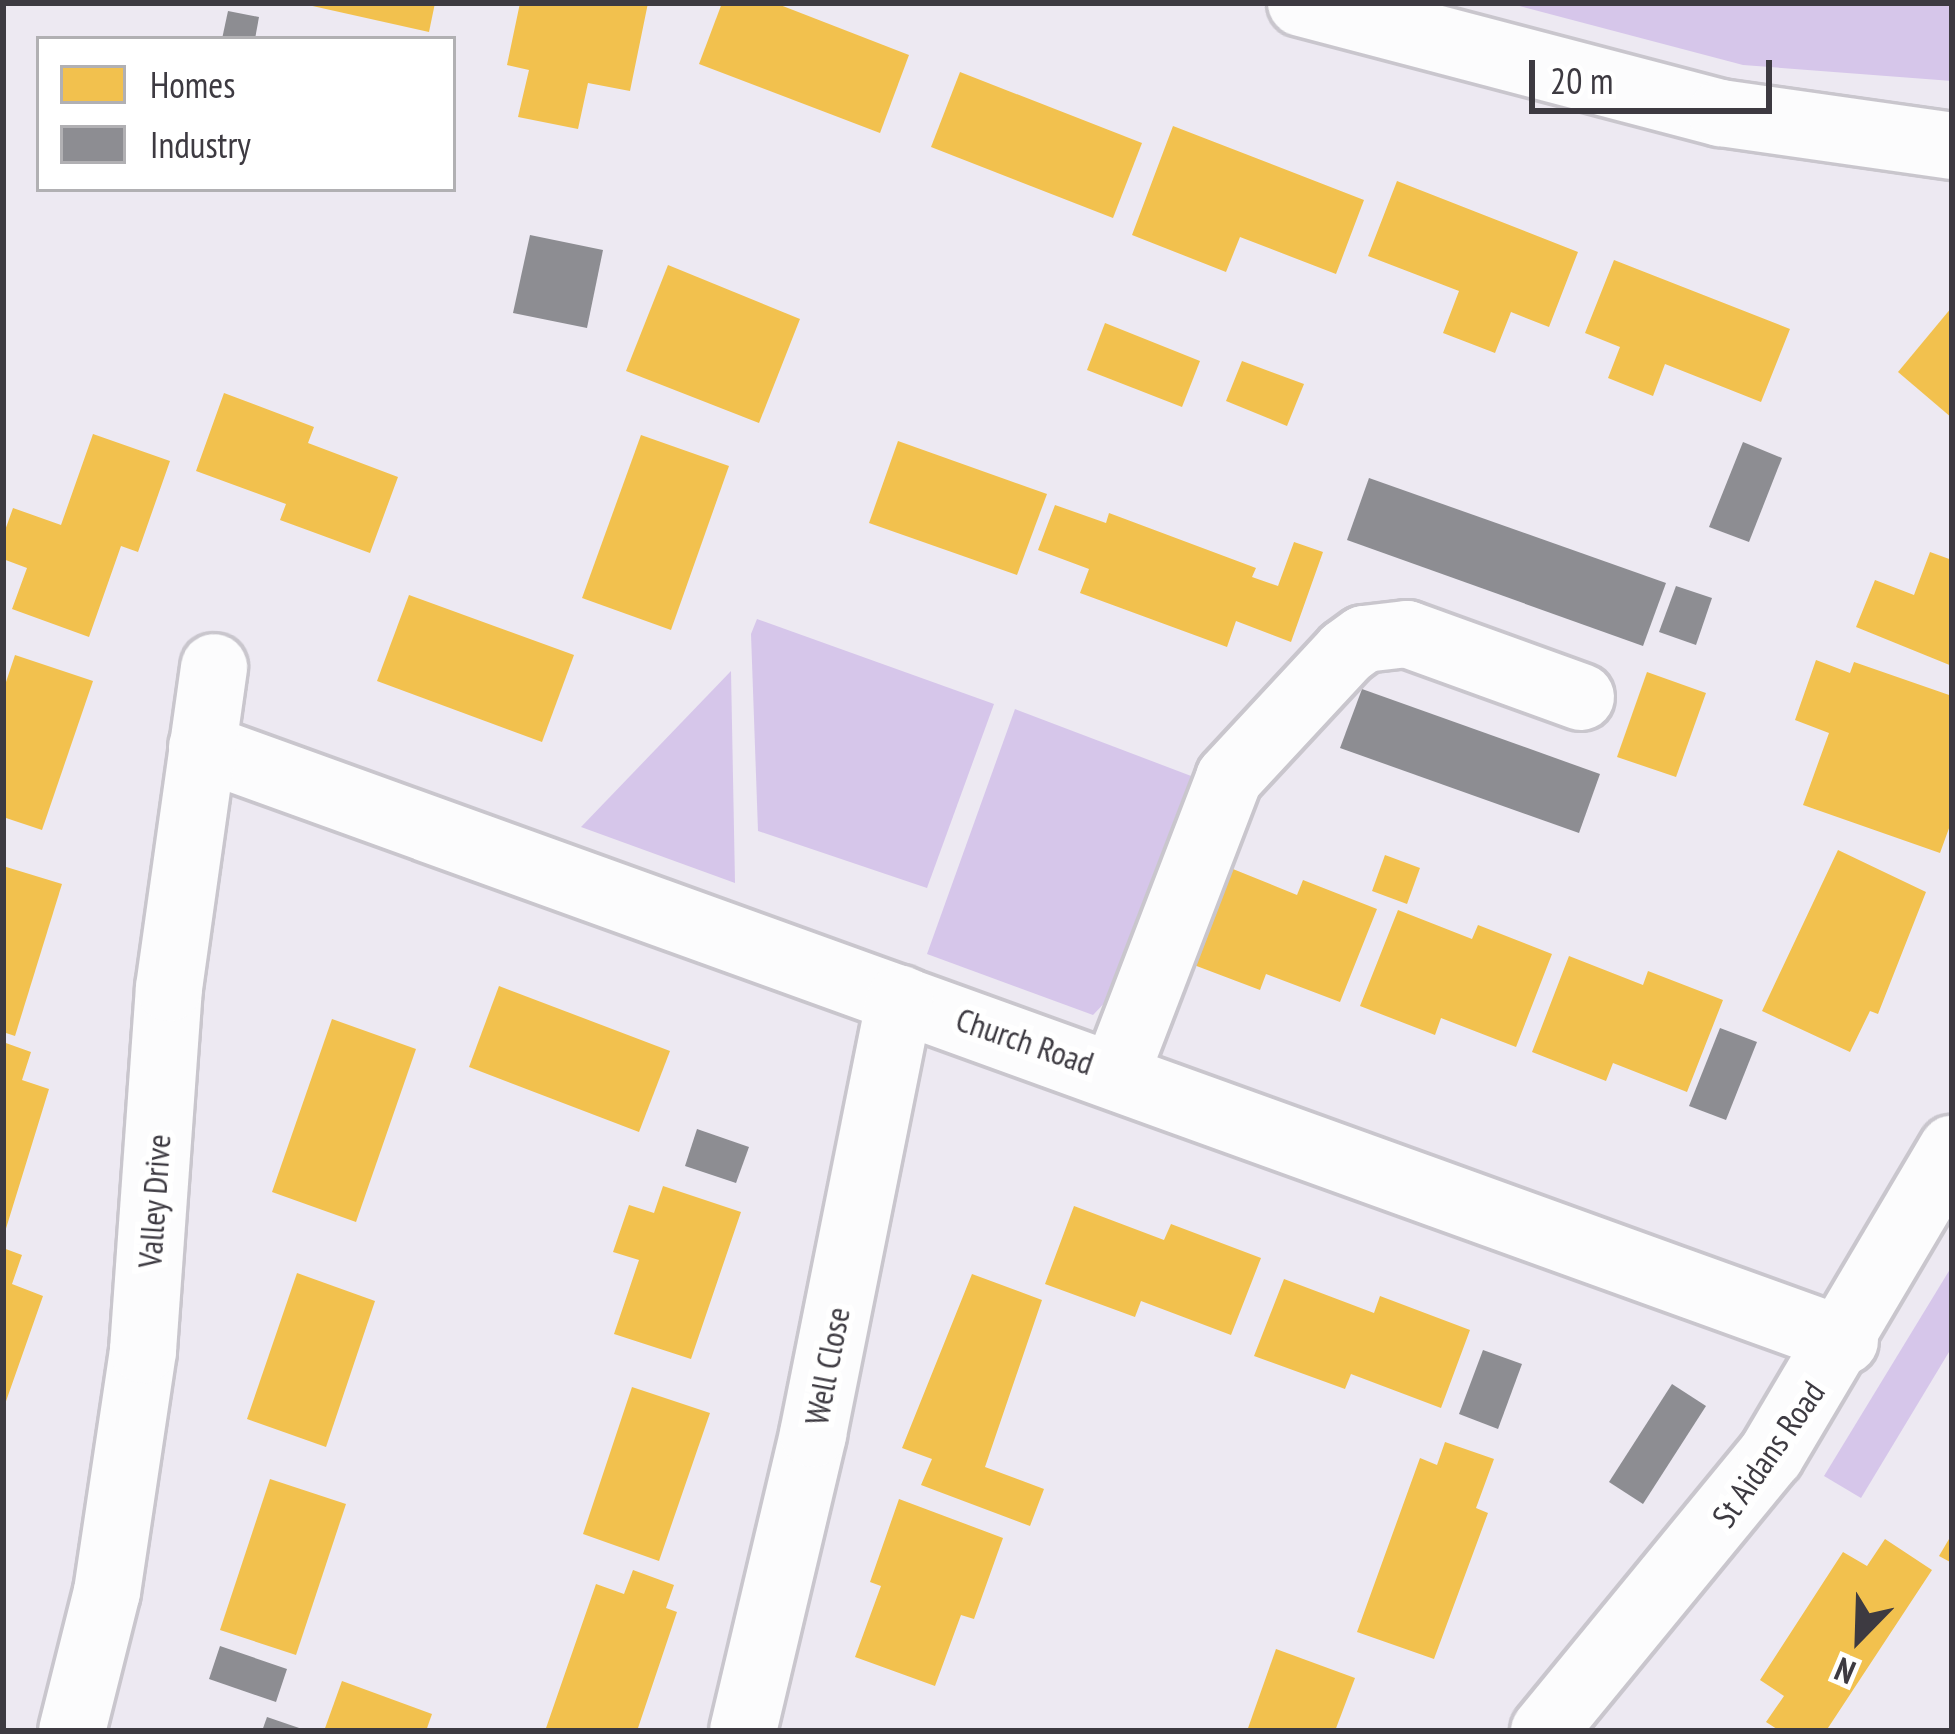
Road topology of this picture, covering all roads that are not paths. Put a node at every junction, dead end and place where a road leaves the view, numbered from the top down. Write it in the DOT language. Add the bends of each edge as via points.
graph roads {
  1 [pos="1301,3"];
  2 [pos="1952,146"];
  3 [pos="214,667"];
  4 [pos="1581,697"];
  5 [pos="202,747"];
  6 [pos="900,999"];
  7 [pos="1116,1073"];
  8 [pos="1952,1149"];
  9 [pos="1845,1341"];
  10 [pos="72,1731"];
  11 [pos="742,1731"];
  12 [pos="1544,1731"];
  1 -- 2 [label="street" via="1720,113"];
  3 -- 5 [label="street, Valley Drive"];
  4 -- 7 [label="street" via="1407,634 1364,639 1346,652 1229,778"];
  5 -- 6 [label="street, Church Road"];
  5 -- 10 [label="street, Valley Drive" via="169,988 143,1350 107,1592"];
  6 -- 7 [label="street, Church Road"];
  6 -- 11 [label="street, Well Close" via="813,1434"];
  7 -- 9 [label="street, Church Road"];
  8 -- 9 [label="street, St Aidans Road"];
  9 -- 12 [label="street, St Aidans Road" via="1708,1538"];
}
